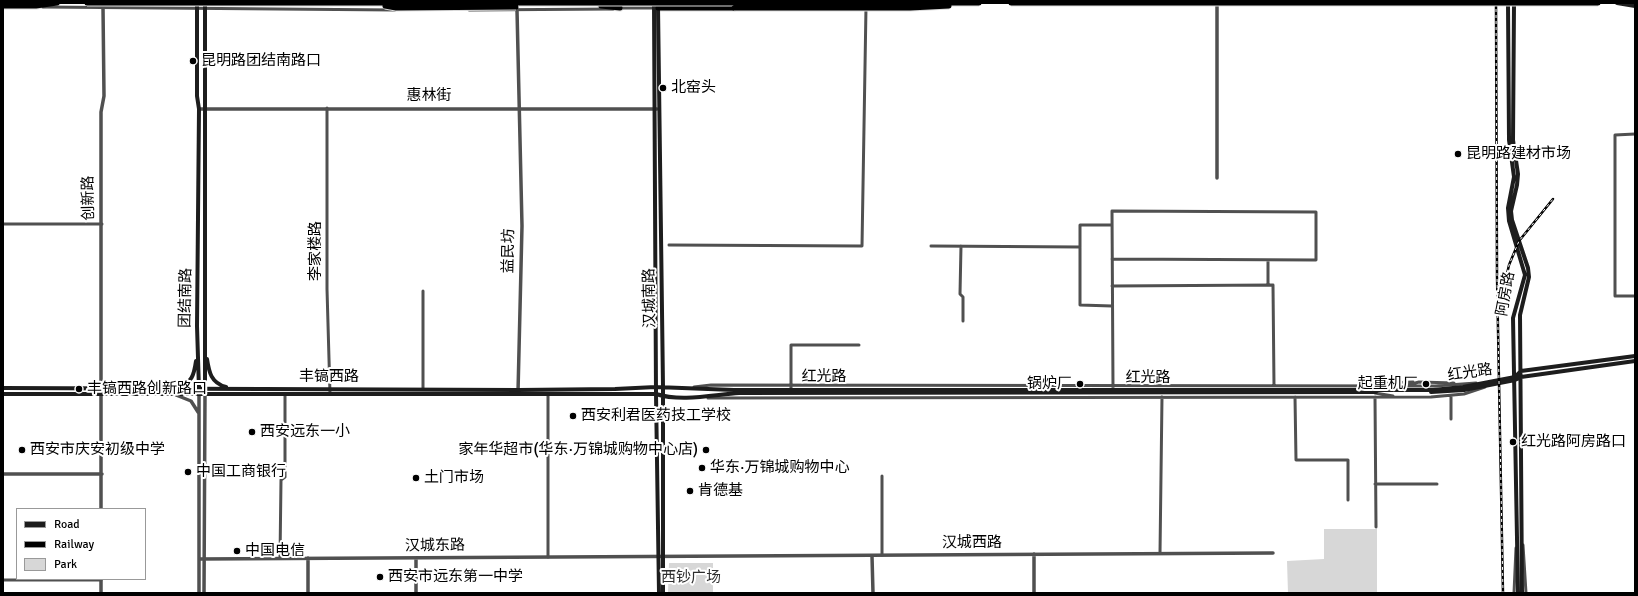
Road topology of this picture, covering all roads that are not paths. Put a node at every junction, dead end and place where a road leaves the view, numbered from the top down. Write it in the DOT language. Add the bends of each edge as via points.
graph roads {
  1 [pos="57,3"];
  2 [pos="87,3"];
  3 [pos="517,3"];
  4 [pos="865,3"];
  5 [pos="968,3"];
  6 [pos="979,3"];
  7 [pos="1011,3"];
  8 [pos="1217,3"];
  9 [pos="1508,3"];
  10 [pos="1514,3"];
  11 [pos="1598,3"];
  12 [pos="1617,3"];
  13 [pos="366,4"];
  14 [pos="104,5"];
  15 [pos="197,5"];
  16 [pos="205,5"];
  17 [pos="656,5"];
  18 [pos="1635,6"];
  19 [pos="3,7"];
  20 [pos="620,8"];
  21 [pos="517,10"];
  22 [pos="327,108"];
  23 [pos="519,108"];
  24 [pos="199,109"];
  25 [pos="204,109"];
  26 [pos="656,109"];
  27 [pos="1635,134"];
  28 [pos="1217,178"];
  29 [pos="3,224"];
  30 [pos="102,224"];
  31 [pos="1112,225"];
  32 [pos="669,245"];
  33 [pos="931,246"];
  34 [pos="961,246"];
  35 [pos="1080,247"];
  36 [pos="1112,259"];
  37 [pos="1268,260"];
  38 [pos="1268,285"];
  39 [pos="1112,286"];
  40 [pos="423,291"];
  41 [pos="1635,296"];
  42 [pos="1112,306"];
  43 [pos="962,321"];
  44 [pos="859,345"];
  45 [pos="198,349"];
  46 [pos="205,349"];
  47 [pos="1635,356"];
  48 [pos="1635,361"];
  49 [pos="1521,371"];
  50 [pos="1521,377"];
  51 [pos="1515,379"];
  52 [pos="1419,382"];
  53 [pos="1468,384"];
  54 [pos="1492,384"];
  55 [pos="1355,386"];
  56 [pos="1397,386"];
  57 [pos="1402,386"];
  58 [pos="656,387"];
  59 [pos="664,387"];
  60 [pos="3,388"];
  61 [pos="205,388"];
  62 [pos="791,388"];
  63 [pos="1113,388"];
  64 [pos="1274,388"];
  65 [pos="102,389"];
  66 [pos="169,389"];
  67 [pos="199,389"];
  68 [pos="236,389"];
  69 [pos="423,389"];
  70 [pos="1368,390"];
  71 [pos="330,392"];
  72 [pos="518,392"];
  73 [pos="1373,392"];
  74 [pos="3,394"];
  75 [pos="102,394"];
  76 [pos="171,394"];
  77 [pos="199,394"];
  78 [pos="285,394"];
  79 [pos="548,394"];
  80 [pos="656,394"];
  81 [pos="205,395"];
  82 [pos="1162,396"];
  83 [pos="1451,396"];
  84 [pos="664,397"];
  85 [pos="690,397"];
  86 [pos="1295,397"];
  87 [pos="1375,397"];
  88 [pos="1402,397"];
  89 [pos="198,417"];
  90 [pos="1451,419"];
  91 [pos="3,474"];
  92 [pos="102,474"];
  93 [pos="882,476"];
  94 [pos="1376,484"];
  95 [pos="1437,484"];
  96 [pos="1348,500"];
  97 [pos="101,508"];
  98 [pos="1376,527"];
  99 [pos="1519,534"];
  100 [pos="1160,553"];
  101 [pos="1273,553"];
  102 [pos="1034,554"];
  103 [pos="872,556"];
  104 [pos="882,556"];
  105 [pos="548,557"];
  106 [pos="661,557"];
  107 [pos="672,557"];
  108 [pos="280,558"];
  109 [pos="308,558"];
  110 [pos="199,559"];
  111 [pos="204,559"];
  112 [pos="416,559"];
  113 [pos="1520,568"];
  114 [pos="3,580"];
  115 [pos="101,580"];
  116 [pos="101,593"];
  117 [pos="199,593"];
  118 [pos="204,593"];
  119 [pos="308,593"];
  120 [pos="416,593"];
  121 [pos="659,593"];
  122 [pos="663,593"];
  123 [pos="873,593"];
  124 [pos="1034,593"];
  125 [pos="1514,593"];
  126 [pos="1518,593"];
  127 [pos="1522,593"];
  128 [pos="1526,593"];
  1 -- 19 [label="highway"];
  2 -- 13 [label="highway, bridge"];
  3 -- 21 [label="street"];
  4 -- 32 [label="street" via="862,246"];
  5 -- 6 [label="highway, bridge"];
  5 -- 13 [label="highway, bridge"];
  5 -- 17 [label="highway, bridge" via="910,8 734,8"];
  7 -- 11 [label="highway, bridge"];
  8 -- 28 [label="street"];
  9 -- 51 [label="main road, 阿房路" via="1509,140 1514,177 1508,208 1509,221 1525,275 1513,318"];
  10 -- 49 [label="main road, 阿房路" via="1513,140 1518,174 1511,211 1529,277 1520,315"];
  12 -- 18 [label="main road"];
  13 -- 20 [label="highway, bridge" via="396,8"];
  14 -- 15 [label="street"];
  14 -- 19 [label="street"];
  14 -- 30 [label="street, 创新路"];
  15 -- 16 [label="street"];
  15 -- 24 [label="main road, 团结南路"];
  16 -- 21 [label="street"];
  16 -- 25 [label="main road, 团结南路"];
  17 -- 20 [label="street"];
  17 -- 26 [label="main road, 汉城南路"];
  20 -- 21 [label="street"];
  21 -- 23 [label="street, 益民坊"];
  22 -- 23 [label="street, 惠林街"];
  22 -- 25 [label="street, 惠林街"];
  22 -- 71 [label="street, 李家楼路"];
  23 -- 26 [label="street, 惠林街"];
  23 -- 72 [label="street, 益民坊" via="522,226"];
  24 -- 25 [label="street, 惠林街"];
  24 -- 45 [label="main road, 团结南路"];
  25 -- 46 [label="main road, 团结南路"];
  26 -- 58 [label="main road, 汉城南路"];
  26 -- 59 [label="main road, 汉城南路"];
  27 -- 41 [label="street" via="1615,134 1615,296"];
  29 -- 30 [label="street"];
  30 -- 65 [label="street, 创新路"];
  31 -- 35 [label="street" via="1080,225"];
  31 -- 36 [label="street"];
  31 -- 37 [label="street" via="1112,211 1316,212 1316,260"];
  33 -- 34 [label="street"];
  34 -- 35 [label="street"];
  34 -- 43 [label="street"];
  35 -- 42 [label="street" via="1080,305"];
  36 -- 37 [label="street"];
  36 -- 39 [label="street"];
  37 -- 38 [label="street"];
  38 -- 39 [label="street"];
  38 -- 64 [label="street" via="1273,285"];
  39 -- 42 [label="street"];
  40 -- 69 [label="street"];
  42 -- 63 [label="street"];
  44 -- 62 [label="street" via="791,345"];
  45 -- 66 [label="main road" via="192,379 184,385"];
  45 -- 67 [label="main road, 团结南路"];
  46 -- 61 [label="main road, 团结南路"];
  46 -- 68 [label="main road" via="212,379 223,386"];
  47 -- 49 [label="main road"];
  48 -- 50 [label="main road, 红光路"];
  49 -- 50 [label="main road, 阿房路"];
  49 -- 51 [label="main road, 红光路"];
  50 -- 51 [label="main road, 红光路"];
  50 -- 99 [label="main road, 阿房路"];
  51 -- 54 [label="main road, 红光路"];
  51 -- 99 [label="main road, 阿房路"];
  52 -- 53 [label="street"];
  52 -- 55 [label="street" via="1376,382"];
  52 -- 57 [label="street"];
  53 -- 54 [label="street"];
  53 -- 57 [label="street"];
  54 -- 70 [label="main road, 红光路" via="1447,389"];
  54 -- 73 [label="main road, 红光路" via="1449,392"];
  54 -- 83 [label="street"];
  55 -- 56 [label="street"];
  55 -- 64 [label="street"];
  56 -- 57 [label="street"];
  56 -- 70 [label="street"];
  58 -- 59 [label="main road, 红光路"];
  58 -- 72 [label="main road, 丰镐西路"];
  58 -- 80 [label="main road, 汉城南路"];
  59 -- 62 [label="main road, 红光路"];
  59 -- 84 [label="main road, 汉城南路"];
  60 -- 65 [label="main road, 丰镐西路"];
  61 -- 67 [label="main road, 丰镐西路"];
  61 -- 68 [label="main road, 丰镐西路"];
  61 -- 81 [label="main road, 团结南路"];
  62 -- 63 [label="main road, 红光路"];
  63 -- 64 [label="main road, 红光路"];
  64 -- 70 [label="main road, 红光路"];
  65 -- 66 [label="main road, 丰镐西路"];
  65 -- 75 [label="street, 创新路"];
  66 -- 67 [label="main road, 丰镐西路"];
  67 -- 77 [label="main road, 团结南路"];
  68 -- 71 [label="main road, 丰镐西路"];
  69 -- 71 [label="main road, 丰镐西路"];
  69 -- 72 [label="main road, 丰镐西路"];
  71 -- 72 [label="main road, 丰镐西路"];
  71 -- 78 [label="main road, 丰镐西路"];
  72 -- 79 [label="main road, 丰镐西路"];
  73 -- 85 [label="main road, 红光路" via="739,393"];
  73 -- 88 [label="street"];
  74 -- 75 [label="main road, 丰镐西路"];
  75 -- 76 [label="main road, 丰镐西路"];
  75 -- 92 [label="street, 创新路"];
  76 -- 77 [label="main road, 丰镐西路"];
  76 -- 89 [label="street" via="191,401 198,409"];
  77 -- 81 [label="main road, 丰镐西路"];
  77 -- 89 [label="street, 团结南路"];
  78 -- 81 [label="main road, 丰镐西路"];
  78 -- 108 [label="street" via="285,477 281,480"];
  79 -- 80 [label="main road, 丰镐西路"];
  79 -- 105 [label="street"];
  80 -- 84 [label="main road, 红光路"];
  80 -- 106 [label="main road, 汉城南路"];
  81 -- 111 [label="street, 团结南路"];
  82 -- 85 [label="street"];
  82 -- 86 [label="street"];
  82 -- 100 [label="street"];
  83 -- 88 [label="street"];
  83 -- 90 [label="street"];
  84 -- 85 [label="main road, 红光路"];
  84 -- 106 [label="main road, 汉城南路"];
  86 -- 87 [label="street"];
  86 -- 96 [label="street" via="1296,460 1348,460"];
  87 -- 88 [label="street"];
  87 -- 94 [label="street"];
  89 -- 110 [label="street, 团结南路"];
  91 -- 92 [label="street"];
  92 -- 97 [label="street, 创新路"];
  93 -- 104 [label="street"];
  94 -- 95 [label="street"];
  94 -- 98 [label="street"];
  99 -- 113 [label="main road, 阿房路"];
  99 -- 125 [label="street" via="1514,559"];
  99 -- 128 [label="street" via="1525,556"];
  100 -- 101 [label="street, 汉城西路"];
  100 -- 102 [label="street, 汉城西路"];
  102 -- 104 [label="street, 汉城西路"];
  102 -- 124 [label="street"];
  103 -- 104 [label="street, 汉城西路"];
  103 -- 107 [label="street, 汉城西路"];
  103 -- 123 [label="street"];
  105 -- 106 [label="street, 汉城东路"];
  105 -- 112 [label="street, 汉城东路"];
  106 -- 107 [label="street, 汉城东路"];
  106 -- 121 [label="main road, 汉城南路"];
  106 -- 122 [label="main road, 汉城南路"];
  108 -- 109 [label="street, 汉城东路"];
  108 -- 111 [label="street, 汉城东路"];
  109 -- 112 [label="street, 汉城东路"];
  109 -- 119 [label="street"];
  110 -- 111 [label="street, 汉城东路"];
  110 -- 117 [label="street, 团结南路"];
  111 -- 118 [label="street, 团结南路"];
  112 -- 120 [label="street"];
  113 -- 126 [label="main road, 阿房路"];
  113 -- 127 [label="main road, 阿房路"];
  114 -- 115 [label="street"];
  115 -- 116 [label="street"];
}
